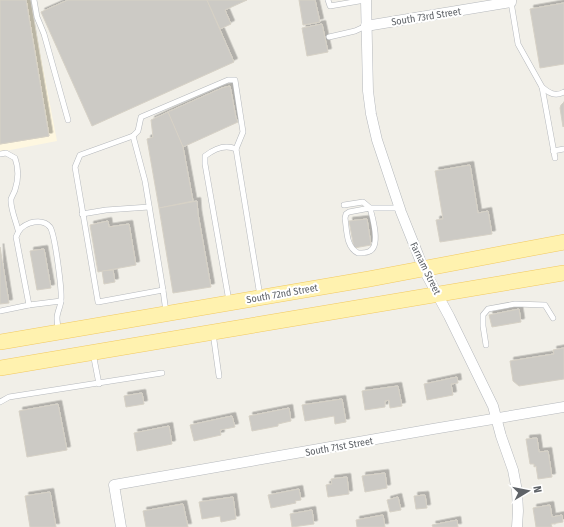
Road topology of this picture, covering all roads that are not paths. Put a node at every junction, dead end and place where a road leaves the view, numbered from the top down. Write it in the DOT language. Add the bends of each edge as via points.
graph roads {
  1 [pos="34,0"];
  2 [pos="328,0"];
  3 [pos="366,0"];
  4 [pos="512,1"];
  5 [pos="486,3"];
  6 [pos="366,26"];
  7 [pos="330,37"];
  8 [pos="542,87"];
  9 [pos="564,92"];
  10 [pos="68,120"];
  11 [pos="133,136"];
  12 [pos="236,149"];
  13 [pos="564,149"];
  14 [pos="554,151"];
  15 [pos="0,154"];
  16 [pos="555,158"];
  17 [pos="344,206"];
  18 [pos="149,207"];
  19 [pos="370,208"];
  20 [pos="400,208"];
  21 [pos="82,214"];
  22 [pos="18,230"];
  23 [pos="564,242"];
  24 [pos="423,268"];
  25 [pos="564,273"];
  26 [pos="163,290"];
  27 [pos="438,294"];
  28 [pos="260,297"];
  29 [pos="61,301"];
  30 [pos="229,302"];
  31 [pos="29,305"];
  32 [pos="0,311"];
  33 [pos="166,313"];
  34 [pos="553,318"];
  35 [pos="58,331"];
  36 [pos="213,332"];
  37 [pos="0,342"];
  38 [pos="486,345"];
  39 [pos="93,352"];
  40 [pos="0,368"];
  41 [pos="162,373"];
  42 [pos="219,376"];
  43 [pos="99,384"];
  44 [pos="0,402"];
  45 [pos="564,407"];
  46 [pos="496,419"];
  47 [pos="121,527"];
  48 [pos="517,527"];
  1 -- 10 [label="lane"];
  2 -- 3 [label="lane" via="330,6"];
  3 -- 6 [label="street, Farnam Street"];
  4 -- 5 [label="street, South 73rd Street"];
  4 -- 8 [label="lane" via="518,44"];
  5 -- 6 [label="street, South 73rd Street"];
  6 -- 7 [label="lane"];
  6 -- 20 [label="street, Farnam Street" via="367,79 372,114 384,164"];
  8 -- 9 [label="lane" via="555,95"];
  8 -- 14 [label="lane"];
  11 -- 12 [label="lane" via="138,131 141,117 228,80 236,80 244,132"];
  11 -- 18 [label="lane"];
  11 -- 21 [label="lane" via="80,155 75,167"];
  12 -- 28 [label="lane"];
  12 -- 30 [label="lane" via="229,146 213,150 205,156"];
  13 -- 14 [label="lane"];
  14 -- 16 [label="lane"];
  15 -- 22 [label="lane" via="6,153 16,158 18,166 19,175 11,198"];
  17 -- 19 [label="lane" via="363,202"];
  18 -- 21 [label="lane"];
  18 -- 26 [label="lane"];
  19 -- 19 [label="lane" via="346,214 349,245 358,253 370,251 376,238"];
  19 -- 20 [label="lane"];
  20 -- 24 [label="street, Farnam Street"];
  21 -- 26 [label="lane" via="98,302"];
  22 -- 29 [label="lane" via="34,222 43,222 50,228 58,263"];
  22 -- 31 [label="lane" via="16,237"];
  23 -- 24 [label="main road, South 72nd Street"];
  24 -- 27 [label="street, Farnam Street"];
  24 -- 28 [label="main road, South 72nd Street"];
  25 -- 27 [label="main road"];
  26 -- 33 [label="lane"];
  27 -- 36 [label="main road"];
  27 -- 46 [label="street, Farnam Street" via="490,398"];
  28 -- 30 [label="main road, South 72nd Street"];
  29 -- 31 [label="lane"];
  29 -- 35 [label="lane" via="57,318"];
  30 -- 33 [label="main road, South 72nd Street"];
  31 -- 32 [label="lane"];
  33 -- 35 [label="main road, South 72nd Street"];
  34 -- 38 [label="lane" via="544,305 514,304 488,309 483,315"];
  35 -- 37 [label="main road, South 72nd Street"];
  36 -- 39 [label="main road"];
  36 -- 42 [label="lane"];
  39 -- 40 [label="main road"];
  39 -- 43 [label="lane"];
  41 -- 43 [label="lane"];
  43 -- 44 [label="lane" via="9,397"];
  45 -- 46 [label="street, South 71st Street"];
  46 -- 47 [label="street, South 71st Street" via="114,485"];
  46 -- 48 [label="street, Farnam Street" via="513,470 518,511"];
}
